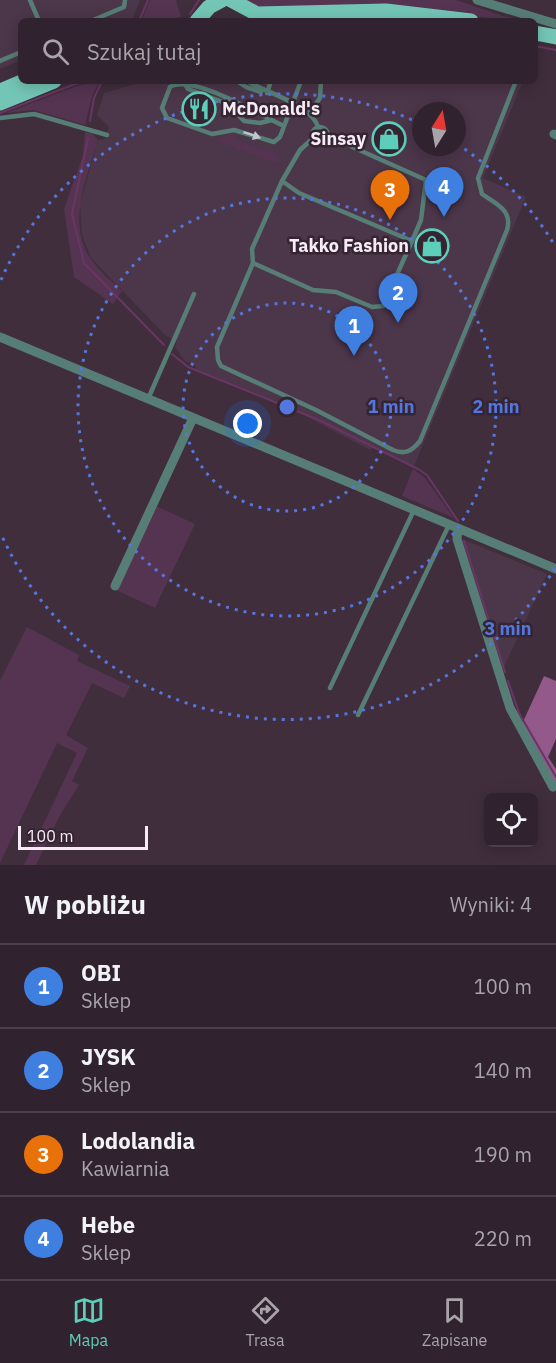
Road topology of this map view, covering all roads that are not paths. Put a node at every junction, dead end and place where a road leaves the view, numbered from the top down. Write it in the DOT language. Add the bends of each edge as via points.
graph roads {
  1 [pos="30,0"];
  2 [pos="125,0"];
  3 [pos="222,0"];
  4 [pos="231,0"];
  5 [pos="477,0"];
  6 [pos="497,3"];
  7 [pos="248,15"];
  8 [pos="38,18"];
  9 [pos="98,18"];
  10 [pos="202,18"];
  11 [pos="446,18"];
  12 [pos="556,24"];
  13 [pos="538,34"];
  14 [pos="556,37"];
  15 [pos="18,53"];
  16 [pos="0,61"];
  17 [pos="18,84"];
  18 [pos="47,84"];
  19 [pos="185,84"];
  20 [pos="242,84"];
  21 [pos="252,84"];
  22 [pos="271,84"];
  23 [pos="300,84"];
  24 [pos="321,84"];
  25 [pos="515,84"];
  26 [pos="0,91"];
  27 [pos="267,93"];
  28 [pos="0,103"];
  29 [pos="293,104"];
  30 [pos="310,112"];
  31 [pos="0,118"];
  32 [pos="272,120"];
  33 [pos="284,126"];
  34 [pos="318,127"];
  35 [pos="107,135"];
  36 [pos="328,136"];
  37 [pos="312,139"];
  38 [pos="282,181"];
  39 [pos="412,241"];
  40 [pos="253,263"];
  41 [pos="194,294"];
  42 [pos="0,337"];
  43 [pos="148,399"];
  44 [pos="194,418"];
  45 [pos="414,510"];
  46 [pos="453,526"];
  47 [pos="556,569"];
  48 [pos="115,586"];
  49 [pos="330,688"];
  50 [pos="358,715"];
  51 [pos="553,787"];
  1 -- 8 [label="lane"];
  2 -- 9 [label="lane" via="124,7"];
  3 -- 10 [label="main road" via="214,3"];
  4 -- 7 [label="main road"];
  5 -- 6 [label="street"];
  6 -- 12 [label="street"];
  7 -- 11 [label="main road" via="386,11"];
  13 -- 14 [label="main road"];
  15 -- 16 [label="lane"];
  17 -- 26 [label="main road"];
  18 -- 28 [label="main road"];
  19 -- 32 [label="lane" via="222,96"];
  19 -- 32 [label="lane" via="188,89 228,104 244,121"];
  19 -- 33 [label="lane, one-way" via="174,85 168,91 162,108 171,120 212,134 234,130 274,142"];
  20 -- 27 [label="lane"];
  21 -- 27 [label="lane"];
  22 -- 27 [label="lane"];
  23 -- 29 [label="lane"];
  24 -- 30 [label="lane" via="320,98"];
  25 -- 40 [label="lane" via="477,184 482,194 506,211 507,230 420,441 413,449 405,453 393,450 221,366 218,347"];
  27 -- 29 [label="lane"];
  29 -- 30 [label="lane"];
  29 -- 33 [label="lane"];
  30 -- 34 [label="lane"];
  31 -- 35 [label="lane" via="34,114"];
  32 -- 33 [label="lane"];
  34 -- 36 [label="lane" via="325,128"];
  34 -- 37 [label="lane" via="312,131"];
  36 -- 37 [label="lane" via="322,143"];
  36 -- 39 [label="lane" via="426,180 421,220"];
  37 -- 38 [label="lane" via="300,150"];
  38 -- 39 [label="lane" via="299,193"];
  38 -- 40 [label="lane" via="252,249"];
  39 -- 40 [label="lane" via="386,303 377,308 336,292 313,290"];
  41 -- 43 [label="lane"];
  42 -- 43 [label="street"];
  43 -- 44 [label="street"];
  44 -- 45 [label="street"];
  44 -- 48 [label="street"];
  45 -- 46 [label="street"];
  45 -- 49 [label="lane"];
  46 -- 47 [label="street"];
  46 -- 50 [label="lane"];
  46 -- 51 [label="street" via="510,708"];
}
